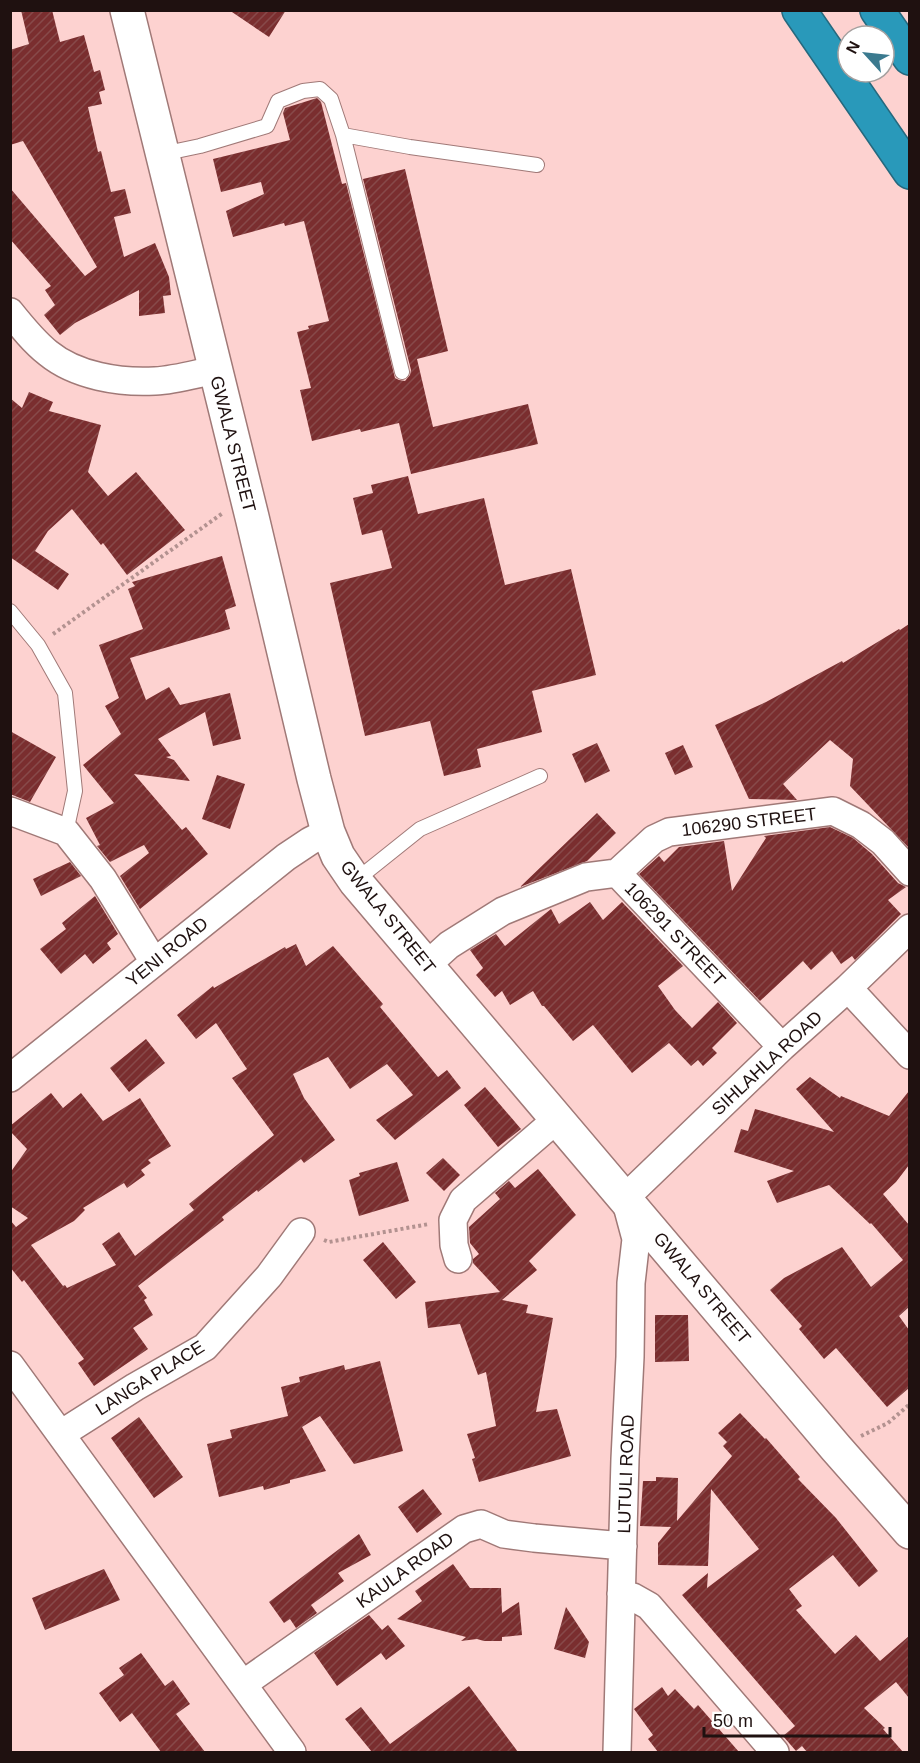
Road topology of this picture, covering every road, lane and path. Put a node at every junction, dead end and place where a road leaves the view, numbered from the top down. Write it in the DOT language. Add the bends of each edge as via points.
graph roads {
  1 [pos="127,10"];
  2 [pos="799,10"];
  3 [pos="877,10"];
  4 [pos="909,58"];
  5 [pos="343,135"];
  6 [pos="162,154"];
  7 [pos="537,165"];
  8 [pos="909,172"];
  9 [pos="10,312"];
  10 [pos="215,370"];
  11 [pos="402,372"];
  12 [pos="252,517"];
  13 [pos="10,611"];
  14 [pos="38,645"];
  15 [pos="540,776"];
  16 [pos="10,811"];
  17 [pos="66,832"];
  18 [pos="328,832"];
  19 [pos="909,872"];
  20 [pos="617,873"];
  21 [pos="355,881"];
  22 [pos="909,928"];
  23 [pos="154,962"];
  24 [pos="427,965"];
  25 [pos="848,988"];
  26 [pos="782,1047"];
  27 [pos="909,1055"];
  28 [pos="10,1078"];
  29 [pos="557,1119"];
  30 [pos="625,1198"];
  31 [pos="453,1220"];
  32 [pos="301,1232"];
  33 [pos="340,1240"];
  34 [pos="458,1259"];
  35 [pos="10,1365"];
  36 [pos="909,1404"];
  37 [pos="61,1434"];
  38 [pos="836,1448"];
  39 [pos="909,1532"];
  40 [pos="624,1546"];
  41 [pos="621,1594"];
  42 [pos="243,1684"];
  43 [pos="292,1752"];
  44 [pos="617,1752"];
  45 [pos="775,1752"];
  1 -- 6 [label="street, GWALA STREET"];
  2 -- 8 [label="highway"];
  3 -- 4 [label="highway"];
  5 -- 6 [label="lane" via="331,99 321,89 278,101 267,126"];
  5 -- 7 [label="lane"];
  5 -- 11 [label="lane"];
  6 -- 10 [label="street, GWALA STREET"];
  9 -- 10 [label="street" via="50,355 78,370 127,381 156,381"];
  10 -- 12 [label="street, GWALA STREET"];
  12 -- 14 [label="path" via="230,509"];
  12 -- 18 [label="street, GWALA STREET"];
  13 -- 14 [label="lane"];
  14 -- 17 [label="lane" via="65,693 75,790"];
  15 -- 21 [label="lane" via="420,829"];
  16 -- 17 [label="street"];
  17 -- 23 [label="street" via="103,879"];
  18 -- 21 [label="street, GWALA STREET"];
  18 -- 23 [label="street, YENI ROAD" via="286,857"];
  19 -- 20 [label="street, 106290 STREET" via="861,825 833,811 669,832 654,839"];
  20 -- 24 [label="street, 106291 STREET" via="586,877 503,911 449,945"];
  20 -- 26 [label="street, 106291 STREET"];
  21 -- 24 [label="street, GWALA STREET"];
  22 -- 25 [label="street, SIHLAHLA ROAD"];
  23 -- 28 [label="street, YENI ROAD"];
  24 -- 29 [label="street, GWALA STREET"];
  25 -- 26 [label="street, SIHLAHLA ROAD"];
  25 -- 27 [label="street"];
  26 -- 30 [label="street, SIHLAHLA ROAD"];
  29 -- 30 [label="street, GWALA STREET"];
  29 -- 31 [label="street" via="463,1200"];
  30 -- 38 [label="street, GWALA STREET"];
  30 -- 40 [label="street, LUTULI ROAD" via="636,1239 631,1283"];
  31 -- 33 [label="path"];
  31 -- 34 [label="street"];
  32 -- 37 [label="street, LANGA PLACE" via="269,1276 205,1347"];
  35 -- 37 [label="street"];
  36 -- 38 [label="path" via="888,1423"];
  37 -- 42 [label="street"];
  38 -- 39 [label="street, GWALA STREET"];
  40 -- 41 [label="street, LUTULI ROAD"];
  40 -- 42 [label="street, KAULA ROAD" via="504,1534 481,1524 464,1528"];
  41 -- 44 [label="street, LUTULI ROAD"];
  41 -- 45 [label="street" via="649,1606"];
  42 -- 43 [label="street"];
}
